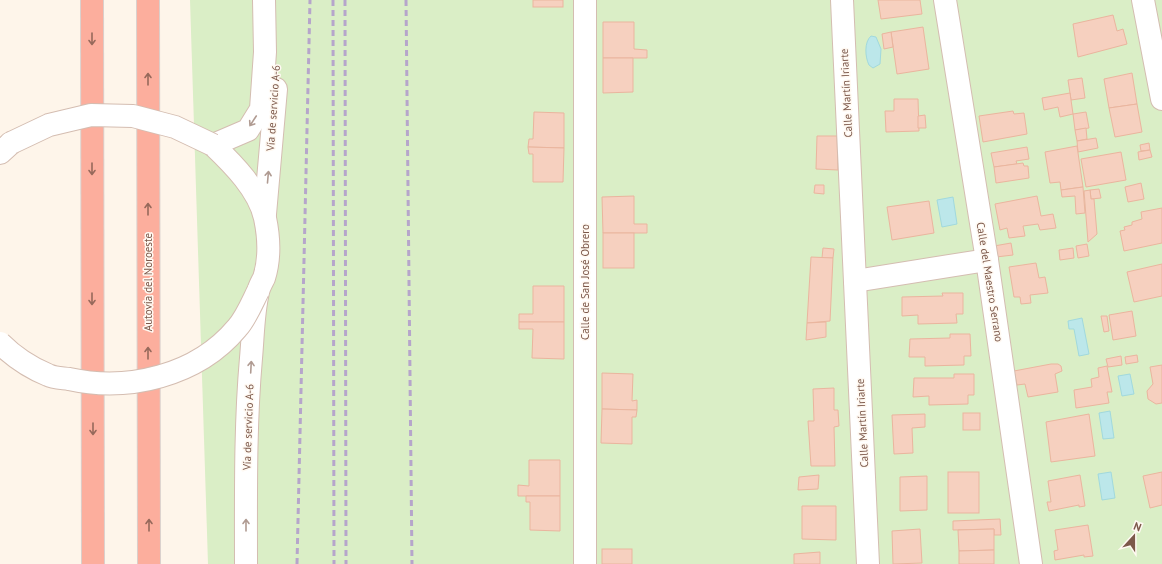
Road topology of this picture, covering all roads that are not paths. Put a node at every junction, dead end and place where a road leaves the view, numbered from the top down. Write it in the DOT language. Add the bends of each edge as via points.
graph roads {
  1 [pos="92,0"];
  2 [pos="148,0"];
  3 [pos="264,0"];
  4 [pos="277,0"];
  5 [pos="585,0"];
  6 [pos="842,0"];
  7 [pos="945,0"];
  8 [pos="1143,0"];
  9 [pos="1162,99"];
  10 [pos="213,145"];
  11 [pos="6,148"];
  12 [pos="265,215"];
  13 [pos="987,260"];
  14 [pos="855,281"];
  15 [pos="258,291"];
  16 [pos="0,344"];
  17 [pos="93,564"];
  18 [pos="149,564"];
  19 [pos="246,564"];
  20 [pos="585,564"];
  21 [pos="868,564"];
  22 [pos="1031,564"];
  1 -- 17 [label="highway, one-way"];
  18 -- 2 [label="highway, Autovía del Noroeste, one-way"];
  3 -- 10 [label="street, Vía de servicio A-6, one-way" via="265,52 261,109 248,130"];
  12 -- 4 [label="street, Vía de servicio A-6, one-way" via="276,84"];
  5 -- 20 [label="street, Calle de San José Obrero"];
  6 -- 14 [label="street, Calle Martín Iriarte"];
  7 -- 13 [label="street, Calle del Maestro Serrano"];
  8 -- 9 [label="street"];
  10 -- 11 [label="street, bridge" via="175,127 133,116 90,115 49,125"];
  10 -- 12 [label="street" via="235,165 252,189"];
  12 -- 15 [label="street" via="267,262"];
  13 -- 14 [label="street"];
  13 -- 22 [label="street, Calle del Maestro Serrano"];
  14 -- 21 [label="street, Calle Martín Iriarte"];
  15 -- 16 [label="street, bridge" via="238,328 207,356 170,374 129,383 88,384 48,375"];
  19 -- 15 [label="street, Vía de servicio A-6, one-way" via="246,452"];
}
